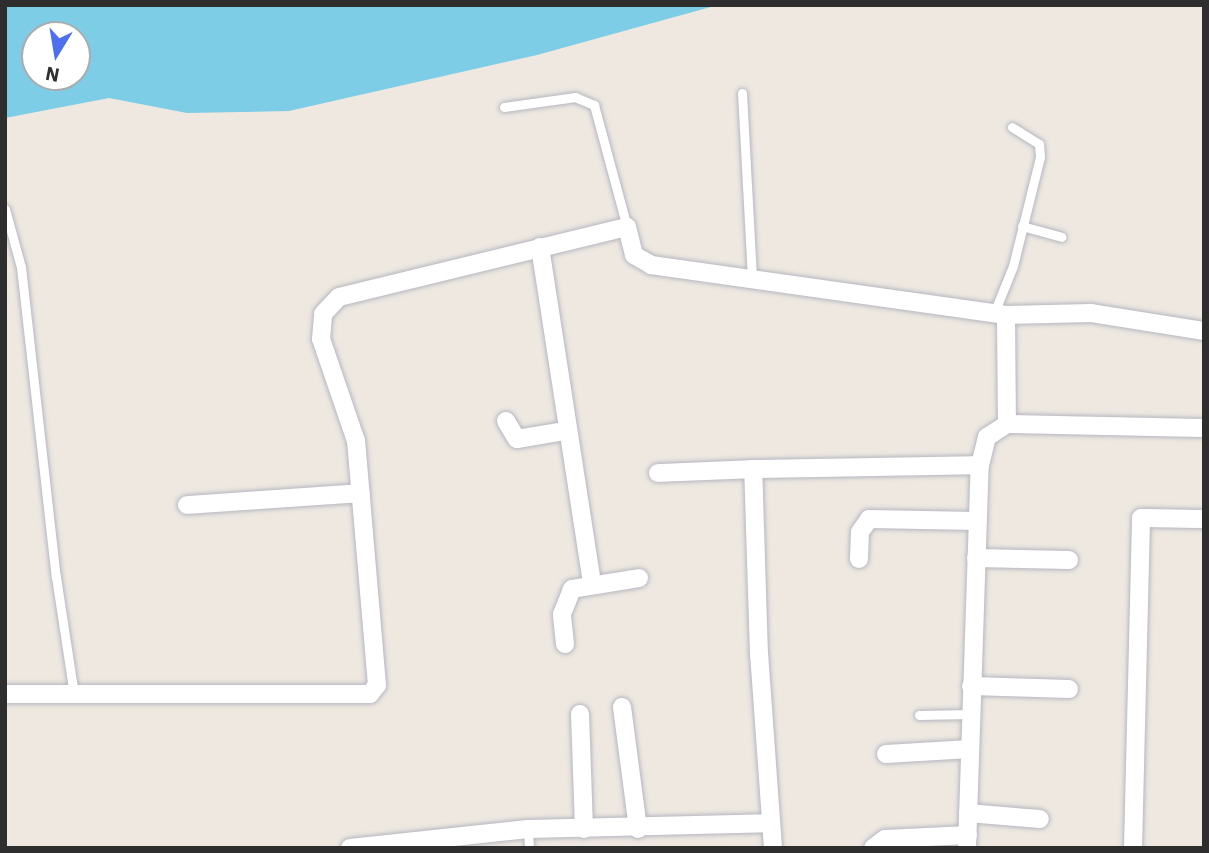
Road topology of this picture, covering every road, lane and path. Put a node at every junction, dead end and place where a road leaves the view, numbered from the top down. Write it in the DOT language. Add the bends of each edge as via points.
graph roads {
  1 [pos="741,93"];
  2 [pos="504,107"];
  3 [pos="1012,127"];
  4 [pos="5,209"];
  5 [pos="1022,226"];
  6 [pos="627,227"];
  7 [pos="1062,237"];
  8 [pos="540,247"];
  9 [pos="751,276"];
  10 [pos="1000,314"];
  11 [pos="1204,331"];
  12 [pos="506,421"];
  13 [pos="1007,424"];
  14 [pos="1204,428"];
  15 [pos="565,431"];
  16 [pos="980,466"];
  17 [pos="753,469"];
  18 [pos="658,472"];
  19 [pos="361,493"];
  20 [pos="187,505"];
  21 [pos="1204,519"];
  22 [pos="977,521"];
  23 [pos="976,558"];
  24 [pos="859,559"];
  25 [pos="1069,560"];
  26 [pos="639,578"];
  27 [pos="592,584"];
  28 [pos="565,644"];
  29 [pos="971,686"];
  30 [pos="1069,689"];
  31 [pos="5,694"];
  32 [pos="74,696"];
  33 [pos="622,707"];
  34 [pos="580,714"];
  35 [pos="971,714"];
  36 [pos="919,715"];
  37 [pos="970,749"];
  38 [pos="886,754"];
  39 [pos="968,813"];
  40 [pos="1040,819"];
  41 [pos="768,823"];
  42 [pos="528,829"];
  43 [pos="583,829"];
  44 [pos="638,829"];
  45 [pos="968,841"];
  46 [pos="350,848"];
  47 [pos="529,848"];
  48 [pos="773,848"];
  49 [pos="873,848"];
  50 [pos="1133,848"];
  1 -- 9 [label="lane"];
  2 -- 6 [label="lane" via="575,97 594,106"];
  3 -- 5 [label="lane" via="1040,144 1035,187"];
  4 -- 32 [label="lane" via="21,267"];
  5 -- 7 [label="lane"];
  5 -- 10 [label="lane"];
  6 -- 8 [label="street"];
  6 -- 9 [label="street" via="634,255 642,262"];
  8 -- 15 [label="street"];
  8 -- 19 [label="street" via="339,297 329,305 323,314 321,339 356,440"];
  9 -- 10 [label="street"];
  10 -- 11 [label="street" via="1091,313"];
  10 -- 13 [label="street"];
  12 -- 15 [label="street" via="517,439"];
  13 -- 14 [label="street"];
  13 -- 16 [label="street" via="987,437"];
  15 -- 27 [label="street"];
  16 -- 17 [label="street"];
  16 -- 22 [label="street"];
  17 -- 18 [label="street"];
  17 -- 41 [label="street"];
  19 -- 20 [label="street"];
  19 -- 32 [label="street" via="377,685 370,694"];
  21 -- 50 [label="street" via="1141,518"];
  22 -- 23 [label="street"];
  22 -- 24 [label="street" via="869,519 860,532"];
  23 -- 25 [label="street"];
  23 -- 29 [label="street"];
  26 -- 27 [label="street"];
  27 -- 28 [label="street" via="572,589 564,601"];
  29 -- 30 [label="street"];
  29 -- 35 [label="street"];
  31 -- 32 [label="street"];
  33 -- 44 [label="street"];
  34 -- 43 [label="street"];
  35 -- 36 [label="lane"];
  35 -- 37 [label="street"];
  37 -- 38 [label="street"];
  37 -- 39 [label="street"];
  39 -- 40 [label="street"];
  39 -- 45 [label="street"];
  41 -- 44 [label="street"];
  41 -- 48 [label="street"];
  42 -- 43 [label="street"];
  42 -- 46 [label="street"];
  42 -- 47 [label="lane"];
  43 -- 44 [label="street"];
  45 -- 49 [label="street" via="885,839"];
}
